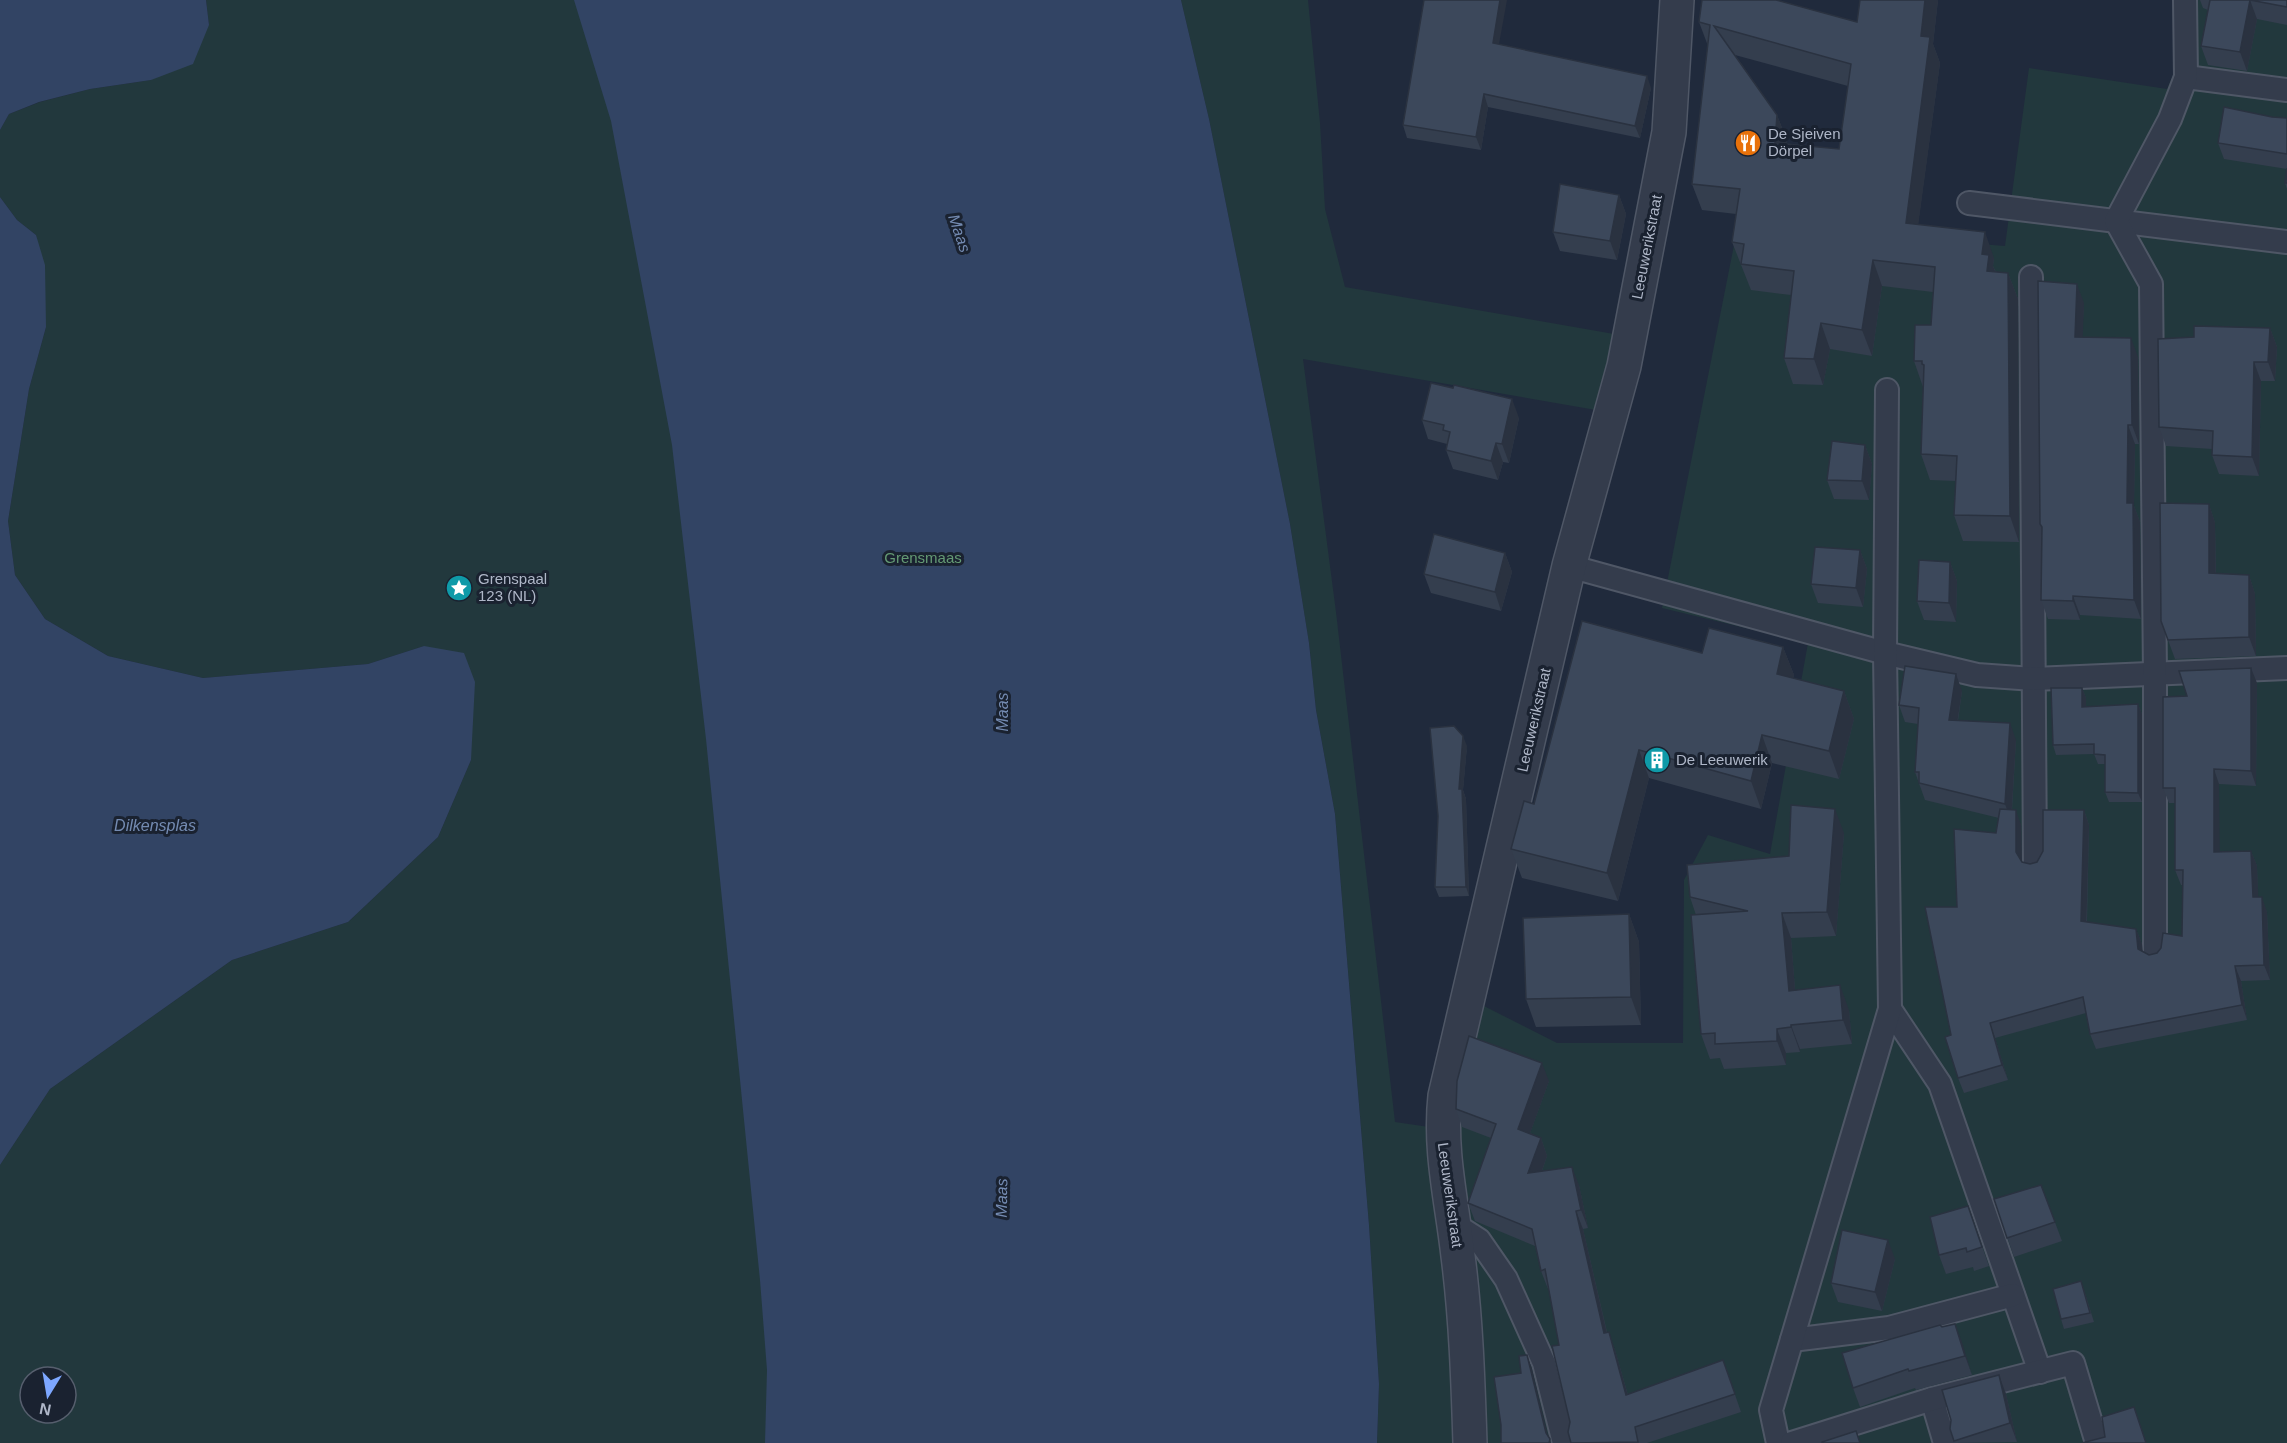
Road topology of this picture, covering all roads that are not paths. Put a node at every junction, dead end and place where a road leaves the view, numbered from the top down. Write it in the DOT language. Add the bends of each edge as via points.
graph roads {
  1 [pos="1677,0"];
  2 [pos="2185,0"];
  3 [pos="2186,77"];
  4 [pos="2287,90"];
  5 [pos="1969,203"];
  6 [pos="2116,221"];
  7 [pos="2287,242"];
  8 [pos="2031,277"];
  9 [pos="1887,390"];
  10 [pos="1569,566"];
  11 [pos="1885,653"];
  12 [pos="2287,668"];
  13 [pos="2155,675"];
  14 [pos="2034,680"];
  15 [pos="2035,866"];
  16 [pos="2155,957"];
  17 [pos="1890,1009"];
  18 [pos="1454,1224"];
  19 [pos="2013,1295"];
  20 [pos="1792,1340"];
  21 [pos="2040,1372"];
  22 [pos="1932,1399"];
  23 [pos="1470,1443"];
  24 [pos="1564,1443"];
  25 [pos="1778,1443"];
  26 [pos="1792,1443"];
  27 [pos="1945,1443"];
  28 [pos="2097,1443"];
  1 -- 10 [label="street, Leeuwerikstraat" via="1669,132 1624,366"];
  2 -- 3 [label="lane"];
  3 -- 4 [label="lane"];
  3 -- 6 [label="lane" via="2170,119"];
  5 -- 6 [label="lane"];
  6 -- 7 [label="lane"];
  6 -- 13 [label="lane" via="2151,284"];
  8 -- 14 [label="lane"];
  9 -- 11 [label="lane"];
  10 -- 11 [label="lane"];
  10 -- 18 [label="street, Leeuwerikstraat" via="1445,1096 1442,1141"];
  11 -- 14 [label="lane" via="1977,675"];
  11 -- 17 [label="lane"];
  12 -- 13 [label="lane"];
  13 -- 14 [label="lane"];
  13 -- 16 [label="lane"];
  14 -- 15 [label="lane"];
  17 -- 19 [label="lane" via="1940,1084"];
  17 -- 20 [label="lane"];
  18 -- 23 [label="street, Leeuwerikstraat" via="1468,1360"];
  18 -- 24 [label="lane" via="1479,1240 1506,1279 1544,1363"];
  19 -- 20 [label="lane" via="1889,1328"];
  19 -- 21 [label="lane"];
  20 -- 25 [label="lane" via="1772,1410"];
  21 -- 22 [label="lane"];
  21 -- 28 [label="lane" via="2073,1363"];
  22 -- 26 [label="lane"];
  22 -- 27 [label="lane"];
}
